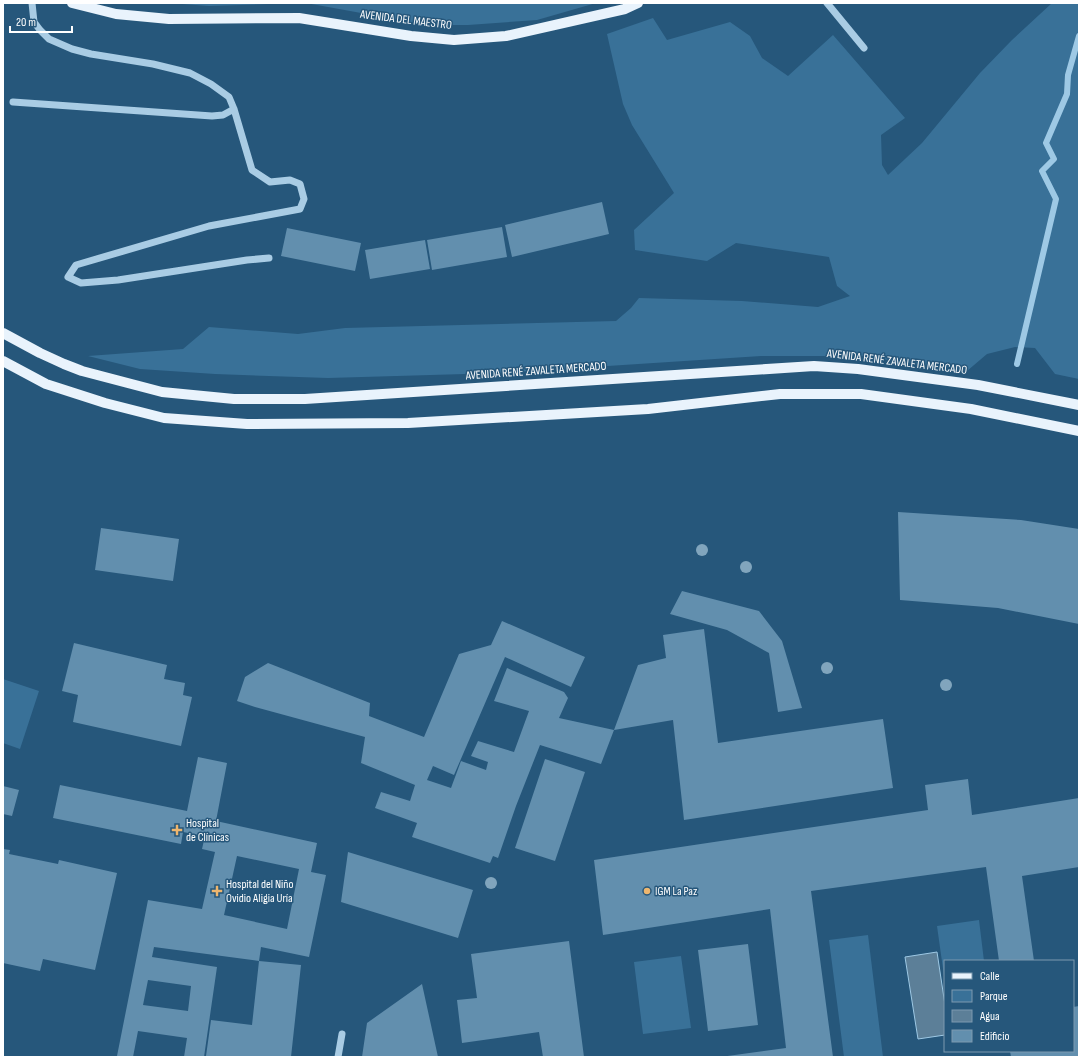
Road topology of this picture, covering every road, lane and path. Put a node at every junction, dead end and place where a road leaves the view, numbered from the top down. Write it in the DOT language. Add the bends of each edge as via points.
graph roads {
  1 [pos="32,3"];
  2 [pos="72,3"];
  3 [pos="638,3"];
  4 [pos="827,3"];
  5 [pos="864,48"];
  6 [pos="13,102"];
  7 [pos="234,109"];
  8 [pos="269,258"];
  9 [pos="3,333"];
  10 [pos="3,361"];
  11 [pos="1079,404"];
  12 [pos="1079,431"];
  13 [pos="342,1034"];
  14 [pos="338,1057"];
  1 -- 7 [label="street" via="34,22 49,39 91,54 190,73 229,97"];
  2 -- 3 [label="main road, AVENIDA DEL MAESTRO" via="116,14 169,19 299,18 411,36 454,40 506,36 625,9"];
  4 -- 5 [label="street"];
  6 -- 7 [label="street" via="212,116 223,115"];
  7 -- 8 [label="street" via="252,170 270,182 290,180 300,184 304,199 300,210 209,226 76,265 68,277 81,283 118,280"];
  9 -- 11 [label="main road, AVENIDA RENÉ ZAVALETA MERCADO" via="82,371 162,392 234,399 305,399 814,366 978,384"];
  10 -- 12 [label="main road" via="46,384 105,403 164,418 247,424 408,423 648,408 780,394 861,394 971,409"];
  13 -- 14 [label="street"];
}
